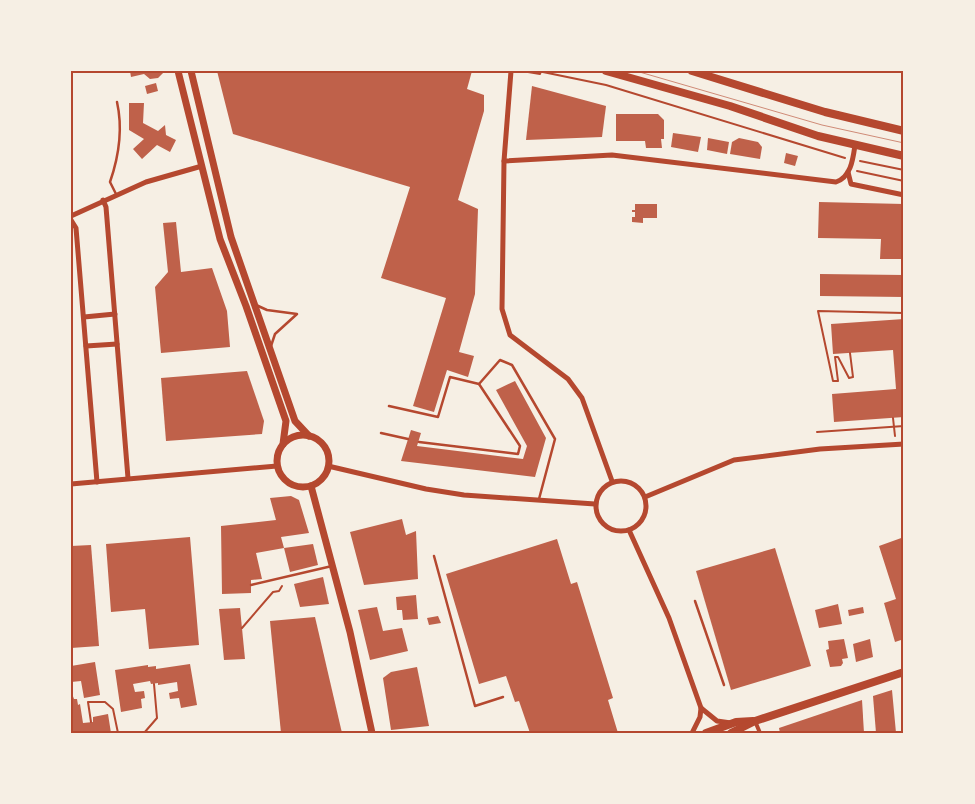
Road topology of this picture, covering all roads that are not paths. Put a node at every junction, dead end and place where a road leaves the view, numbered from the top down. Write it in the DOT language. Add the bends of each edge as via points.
graph roads {
  1 [pos="178,71"];
  2 [pos="191,71"];
  3 [pos="511,71"];
  4 [pos="606,71"];
  5 [pos="692,71"];
  6 [pos="116,102"];
  7 [pos="904,131"];
  8 [pos="856,146"];
  9 [pos="904,156"];
  10 [pos="504,161"];
  11 [pos="202,166"];
  12 [pos="849,170"];
  13 [pos="116,194"];
  14 [pos="904,195"];
  15 [pos="103,200"];
  16 [pos="71,216"];
  17 [pos="71,220"];
  18 [pos="255,304"];
  19 [pos="115,314"];
  20 [pos="84,317"];
  21 [pos="117,344"];
  22 [pos="86,346"];
  23 [pos="270,347"];
  24 [pos="479,384"];
  25 [pos="389,406"];
  26 [pos="381,432"];
  27 [pos="309,436"];
  28 [pos="408,439"];
  29 [pos="419,442"];
  30 [pos="283,444"];
  31 [pos="904,444"];
  32 [pos="277,466"];
  33 [pos="328,466"];
  34 [pos="128,478"];
  35 [pos="612,481"];
  36 [pos="97,482"];
  37 [pos="71,484"];
  38 [pos="311,486"];
  39 [pos="645,497"];
  40 [pos="538,500"];
  41 [pos="595,504"];
  42 [pos="629,530"];
  43 [pos="434,556"];
  44 [pos="333,566"];
  45 [pos="251,585"];
  46 [pos="695,601"];
  47 [pos="904,672"];
  48 [pos="724,685"];
  49 [pos="503,697"];
  50 [pos="701,708"];
  51 [pos="755,721"];
  52 [pos="732,724"];
  53 [pos="372,733"];
  54 [pos="692,733"];
  55 [pos="706,733"];
  56 [pos="731,733"];
  57 [pos="760,733"];
  1 -- 11 [label="street"];
  2 -- 18 [label="street" via="231,237"];
  3 -- 10 [label="street"];
  4 -- 8 [label="main road"];
  5 -- 7 [label="main road" via="825,112"];
  6 -- 13 [label="lane" via="121,122 117,163 110,182"];
  8 -- 9 [label="main road"];
  8 -- 12 [label="street"];
  10 -- 12 [label="street" via="612,155 836,182 842,180"];
  10 -- 35 [label="street" via="502,310 510,335 568,379 582,398"];
  11 -- 13 [label="street"];
  11 -- 30 [label="street" via="220,239 286,421"];
  12 -- 14 [label="street" via="851,184"];
  13 -- 15 [label="street"];
  15 -- 16 [label="street"];
  15 -- 19 [label="street"];
  17 -- 20 [label="street" via="76,228"];
  18 -- 23 [label="street"];
  18 -- 23 [label="lane" via="267,310 297,314 275,334"];
  19 -- 20 [label="street"];
  19 -- 21 [label="street"];
  20 -- 22 [label="street"];
  21 -- 22 [label="street"];
  21 -- 34 [label="street"];
  22 -- 36 [label="street"];
  23 -- 27 [label="street" via="295,421"];
  24 -- 25 [label="lane" via="450,377 438,417"];
  24 -- 29 [label="lane" via="520,446 518,454"];
  24 -- 40 [label="lane" via="500,360 512,365 556,439"];
  26 -- 28 [label="lane"];
  27 -- 30 [label="street" via="295,436"];
  27 -- 33 [label="street" via="322,444"];
  30 -- 32 [label="street"];
  31 -- 39 [label="street" via="820,449 734,460"];
  32 -- 34 [label="street"];
  32 -- 38 [label="street" via="293,486"];
  33 -- 38 [label="street" via="322,478"];
  33 -- 40 [label="street" via="426,489"];
  34 -- 36 [label="street"];
  35 -- 39 [label="street" via="628,481 636,485"];
  35 -- 41 [label="street" via="598,493"];
  36 -- 37 [label="street"];
  38 -- 44 [label="street"];
  39 -- 42 [label="street" via="645,514 641,522"];
  40 -- 41 [label="street"];
  41 -- 42 [label="street" via="596,514 606,527"];
  42 -- 50 [label="street" via="668,618"];
  43 -- 49 [label="lane" via="475,706"];
  44 -- 45 [label="lane"];
  44 -- 53 [label="street"];
  46 -- 48 [label="lane"];
  47 -- 51 [label="main road"];
  50 -- 52 [label="street" via="717,721"];
  50 -- 54 [label="street"];
  51 -- 52 [label="main road"];
  51 -- 56 [label="main road"];
  51 -- 57 [label="street"];
  52 -- 55 [label="main road"];
}
